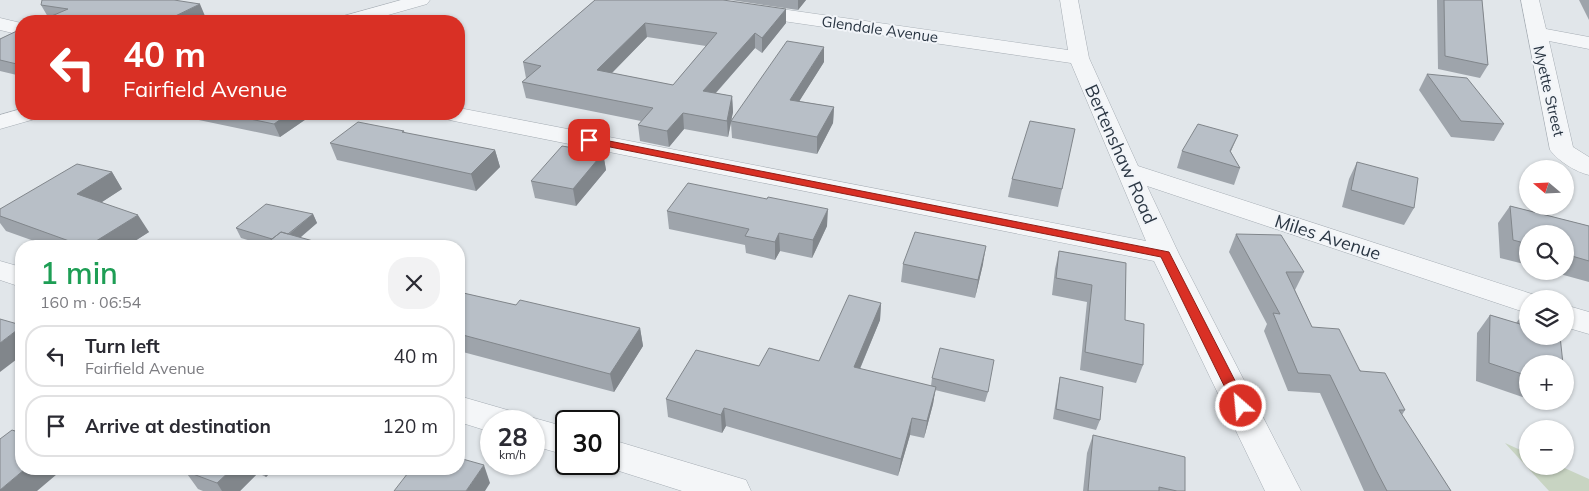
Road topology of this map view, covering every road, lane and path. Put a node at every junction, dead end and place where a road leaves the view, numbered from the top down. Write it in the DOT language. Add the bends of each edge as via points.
graph roads {
  1 [pos="421,0"];
  2 [pos="680,0"];
  3 [pos="1069,0"];
  4 [pos="1530,0"];
  5 [pos="368,15"];
  6 [pos="0,24"];
  7 [pos="15,28"];
  8 [pos="1536,33"];
  9 [pos="1589,43"];
  10 [pos="1079,58"];
  11 [pos="465,116"];
  12 [pos="15,118"];
  13 [pos="0,122"];
  14 [pos="1589,168"];
  15 [pos="1128,171"];
  16 [pos="1165,254"];
  17 [pos="0,270"];
  18 [pos="15,275"];
  19 [pos="1519,300"];
  20 [pos="1574,319"];
  21 [pos="1589,324"];
  22 [pos="465,411"];
  23 [pos="480,415"];
  24 [pos="620,457"];
  25 [pos="733,491"];
  26 [pos="1283,491"];
  1 -- 5 [label="street"];
  2 -- 10 [label="street, Glendale Avenue"];
  3 -- 10 [label="street, Bertenshaw Road"];
  4 -- 8 [label="street, Myette Street"];
  6 -- 7 [label="street"];
  8 -- 9 [label="street"];
  8 -- 14 [label="street, Myette Street" via="1562,150"];
  10 -- 15 [label="street, Bertenshaw Road"];
  11 -- 16 [label="street"];
  12 -- 13 [label="street"];
  15 -- 16 [label="street, Bertenshaw Road"];
  15 -- 19 [label="street, Miles Avenue"];
  16 -- 26 [label="street, Bertenshaw Road"];
  17 -- 18 [label="street"];
  20 -- 21 [label="street"];
  22 -- 23 [label="street"];
  24 -- 25 [label="street"];
}
